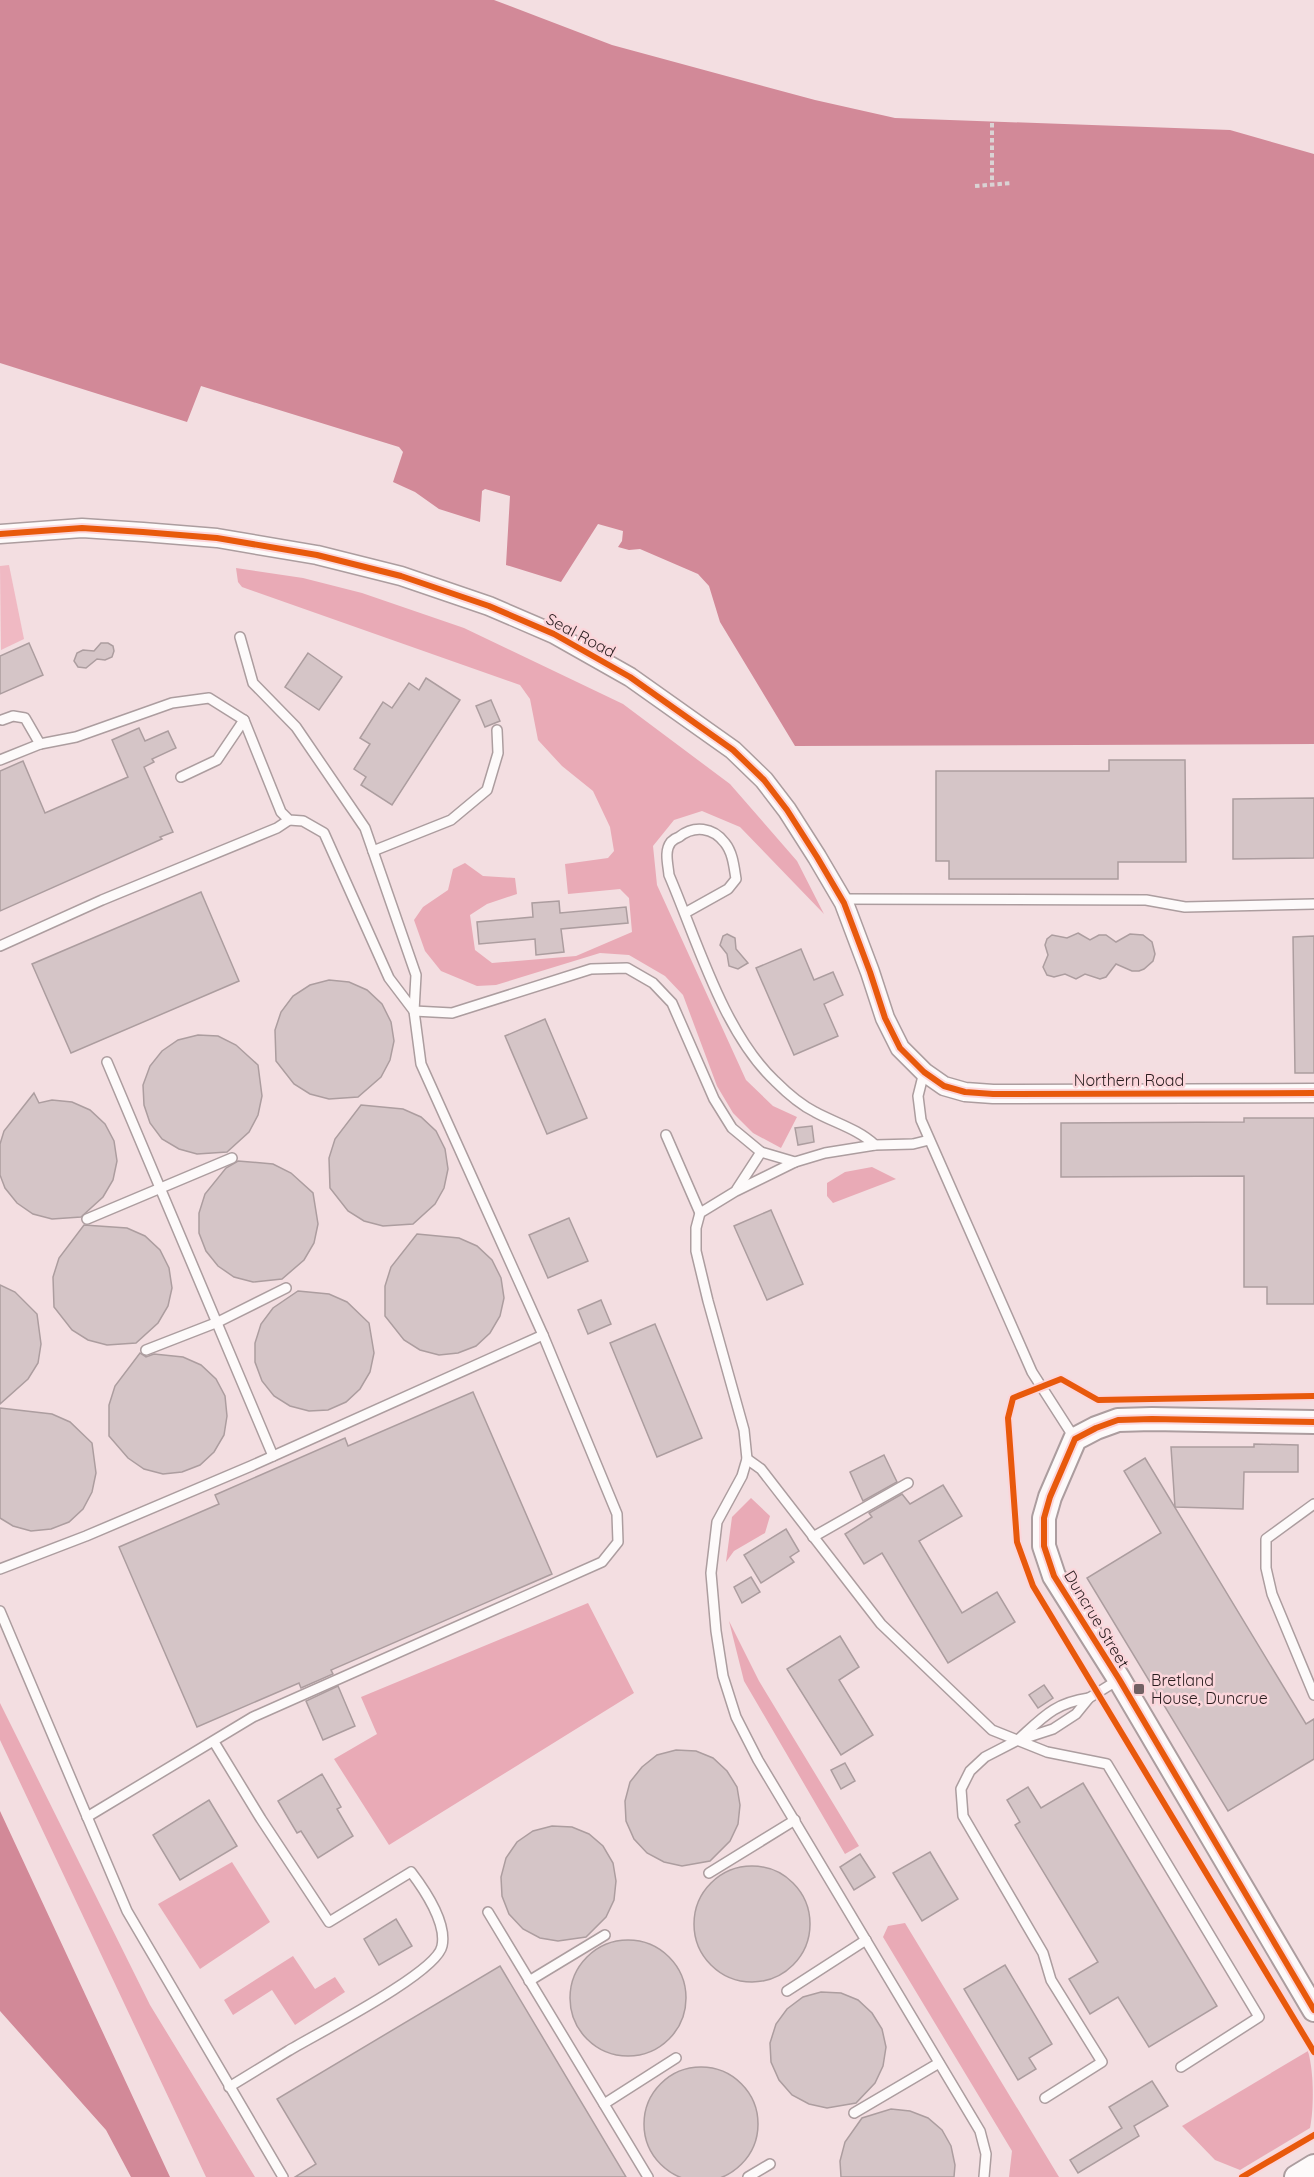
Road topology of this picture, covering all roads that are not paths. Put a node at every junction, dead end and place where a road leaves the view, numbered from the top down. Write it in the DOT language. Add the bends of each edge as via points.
graph roads {
  1 [pos="0,534"];
  2 [pos="240,637"];
  3 [pos="2,720"];
  4 [pos="244,720"];
  5 [pos="496,730"];
  6 [pos="40,744"];
  7 [pos="0,760"];
  8 [pos="181,777"];
  9 [pos="289,820"];
  10 [pos="373,851"];
  11 [pos="842,899"];
  12 [pos="1314,904"];
  13 [pos="685,913"];
  14 [pos="0,946"];
  15 [pos="414,1011"];
  16 [pos="107,1062"];
  17 [pos="924,1072"];
  18 [pos="944,1086"];
  19 [pos="1314,1093"];
  20 [pos="666,1136"];
  21 [pos="929,1140"];
  22 [pos="875,1145"];
  23 [pos="761,1152"];
  24 [pos="232,1158"];
  25 [pos="795,1162"];
  26 [pos="160,1186"];
  27 [pos="736,1191"];
  28 [pos="700,1213"];
  29 [pos="87,1219"];
  30 [pos="286,1288"];
  31 [pos="218,1322"];
  32 [pos="543,1335"];
  33 [pos="146,1350"];
  34 [pos="1314,1422"];
  35 [pos="1075,1439"];
  36 [pos="273,1456"];
  37 [pos="747,1459"];
  38 [pos="908,1483"];
  39 [pos="1314,1504"];
  40 [pos="813,1537"];
  41 [pos="0,1569"];
  42 [pos="0,1611"];
  43 [pos="1119,1679"];
  44 [pos="1314,1695"];
  45 [pos="1089,1698"];
  46 [pos="1016,1741"];
  47 [pos="214,1742"];
  48 [pos="87,1817"];
  49 [pos="795,1820"];
  50 [pos="709,1874"];
  51 [pos="488,1912"];
  52 [pos="605,1935"];
  53 [pos="866,1940"];
  54 [pos="530,1981"];
  55 [pos="787,1991"];
  56 [pos="1314,2010"];
  57 [pos="676,2058"];
  58 [pos="939,2063"];
  59 [pos="1181,2067"];
  60 [pos="229,2087"];
  61 [pos="1045,2098"];
  62 [pos="604,2104"];
  63 [pos="854,2113"];
  64 [pos="770,2164"];
  65 [pos="1314,2166"];
  66 [pos="283,2177"];
  67 [pos="648,2177"];
  68 [pos="748,2177"];
  69 [pos="984,2177"];
  70 [pos="1296,2177"];
  1 -- 11 [label="street, Seal Road" via="82,528 217,538 317,555 401,576 489,606 554,634 630,677 733,750 787,810"];
  2 -- 10 [label="lane" via="253,683 316,754 365,828"];
  3 -- 6 [label="lane" via="13,716 25,718"];
  4 -- 6 [label="lane" via="209,698 172,702 76,738"];
  4 -- 8 [label="lane" via="217,760"];
  4 -- 9 [label="lane" via="281,813"];
  5 -- 10 [label="lane" via="498,753 488,790 452,820"];
  6 -- 7 [label="lane"];
  9 -- 14 [label="lane"];
  9 -- 15 [label="lane" via="303,821 324,833 389,978"];
  10 -- 15 [label="lane" via="416,975"];
  11 -- 12 [label="lane" via="1146,900 1185,907"];
  11 -- 17 [label="street, Seal Road" via="885,1018 900,1047"];
  13 -- 13 [label="lane" via="669,875 666,856 671,842 698,828 712,832 725,843 736,879 728,889"];
  13 -- 22 [label="lane" via="728,1016 747,1050 775,1082 813,1111"];
  15 -- 23 [label="lane" via="452,1013 591,969 627,968 653,983 672,1003 714,1099 732,1128"];
  15 -- 32 [label="lane" via="421,1064"];
  16 -- 26 [label="lane"];
  17 -- 18 [label="street, Seal Road"];
  17 -- 21 [label="lane" via="918,1096"];
  18 -- 19 [label="street, Northern Road" via="993,1094"];
  20 -- 28 [label="lane"];
  21 -- 22 [label="lane"];
  21 -- 35 [label="lane" via="1032,1372"];
  22 -- 25 [label="lane"];
  23 -- 25 [label="lane"];
  23 -- 27 [label="lane"];
  24 -- 26 [label="lane"];
  25 -- 27 [label="lane"];
  26 -- 29 [label="lane"];
  26 -- 31 [label="lane"];
  27 -- 28 [label="lane"];
  28 -- 37 [label="lane" via="696,1251 744,1430"];
  30 -- 31 [label="lane"];
  31 -- 33 [label="lane"];
  31 -- 36 [label="lane"];
  32 -- 36 [label="lane"];
  32 -- 47 [label="lane" via="617,1514 618,1542 602,1562 253,1717"];
  34 -- 35 [label="street" via="1118,1420"];
  35 -- 43 [label="street, Duncrue Street" via="1050,1497 1044,1518 1044,1546 1054,1576"];
  36 -- 41 [label="lane"];
  37 -- 40 [label="lane" via="761,1468"];
  37 -- 49 [label="lane" via="717,1522 711,1573 716,1631 723,1676 736,1717"];
  38 -- 40 [label="lane"];
  39 -- 44 [label="lane" via="1266,1539 1266,1568 1272,1594"];
  40 -- 46 [label="lane" via="881,1624 992,1730"];
  42 -- 48 [label="lane"];
  43 -- 45 [label="lane"];
  43 -- 56 [label="street, Duncrue Street"];
  45 -- 46 [label="lane" via="1076,1714 1053,1728"];
  45 -- 46 [label="lane" via="1068,1701"];
  46 -- 59 [label="lane" via="1047,1752 1107,1764 1259,2018"];
  46 -- 61 [label="lane" via="970,1770 961,1789 963,1816 1043,1953 1051,1980 1102,2061"];
  47 -- 48 [label="lane"];
  47 -- 60 [label="lane" via="329,1922 411,1872 443,1930 442,1948 432,1963 394,1990"];
  48 -- 60 [label="lane" via="128,1911"];
  49 -- 50 [label="lane"];
  49 -- 53 [label="lane"];
  51 -- 54 [label="lane"];
  52 -- 54 [label="lane"];
  53 -- 55 [label="lane"];
  53 -- 58 [label="lane"];
  54 -- 62 [label="lane"];
  57 -- 62 [label="lane"];
  58 -- 63 [label="lane"];
  58 -- 69 [label="lane" via="980,2131 986,2154"];
  60 -- 66 [label="lane"];
  62 -- 67 [label="lane"];
  64 -- 68 [label="lane"];
  65 -- 70 [label="street"];
}
